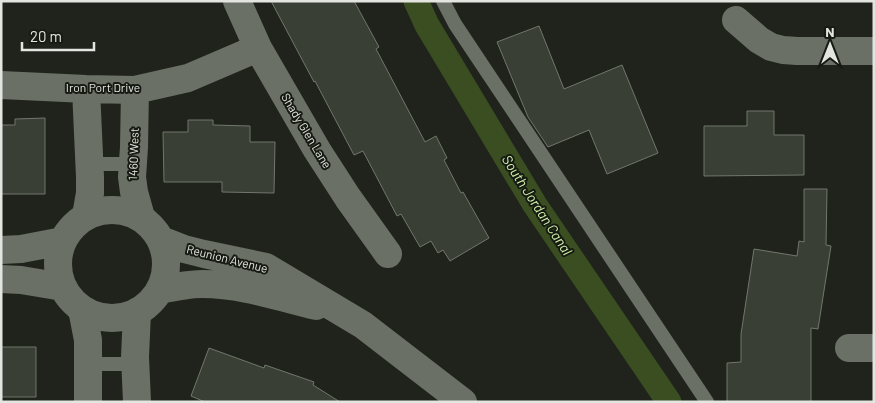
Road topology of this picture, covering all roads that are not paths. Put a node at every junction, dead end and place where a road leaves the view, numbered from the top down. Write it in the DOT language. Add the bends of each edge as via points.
graph roads {
  1 [pos="237,1"];
  2 [pos="444,1"];
  3 [pos="736,20"];
  4 [pos="258,48"];
  5 [pos="874,51"];
  6 [pos="1,86"];
  7 [pos="86,90"];
  8 [pos="135,90"];
  9 [pos="90,164"];
  10 [pos="134,164"];
  11 [pos="86,216"];
  12 [pos="140,217"];
  13 [pos="161,240"];
  14 [pos="63,241"];
  15 [pos="1,250"];
  16 [pos="388,254"];
  17 [pos="1,279"];
  18 [pos="63,287"];
  19 [pos="160,290"];
  20 [pos="82,309"];
  21 [pos="138,312"];
  22 [pos="343,313"];
  23 [pos="88,364"];
  24 [pos="135,364"];
  25 [pos="88,402"];
  26 [pos="137,402"];
  27 [pos="462,402"];
  28 [pos="706,402"];
  1 -- 4 [label="street, Shady Glen Lane"];
  2 -- 28 [label="lane" via="460,33"];
  3 -- 5 [label="street" via="759,40 783,50"];
  4 -- 8 [label="street, Iron Port Drive" via="188,78"];
  4 -- 16 [label="street, Shady Glen Lane" via="317,150"];
  6 -- 7 [label="street, Iron Port Drive"];
  7 -- 8 [label="street, Iron Port Drive"];
  7 -- 9 [label="street"];
  8 -- 10 [label="street, 1460 West"];
  9 -- 10 [label="lane"];
  9 -- 11 [label="street"];
  10 -- 12 [label="street, 1460 West" via="132,177"];
  11 -- 12 [label="street" via="104,210 123,211"];
  11 -- 14 [label="street" via="72,227"];
  12 -- 13 [label="street"];
  13 -- 19 [label="street" via="166,256 166,273"];
  13 -- 22 [label="street, Reunion Avenue" via="204,254 266,267"];
  14 -- 15 [label="street"];
  14 -- 18 [label="street" via="58,256 58,272"];
  17 -- 18 [label="street"];
  18 -- 20 [label="street"];
  19 -- 21 [label="street"];
  19 -- 22 [label="street, Reunion Avenue" via="202,284 231,286"];
  20 -- 21 [label="street" via="100,317 119,318"];
  20 -- 23 [label="street" via="88,340"];
  21 -- 24 [label="street"];
  22 -- 27 [label="street, Reunion Avenue"];
  23 -- 24 [label="lane"];
  23 -- 25 [label="street"];
  24 -- 26 [label="street"];
}
